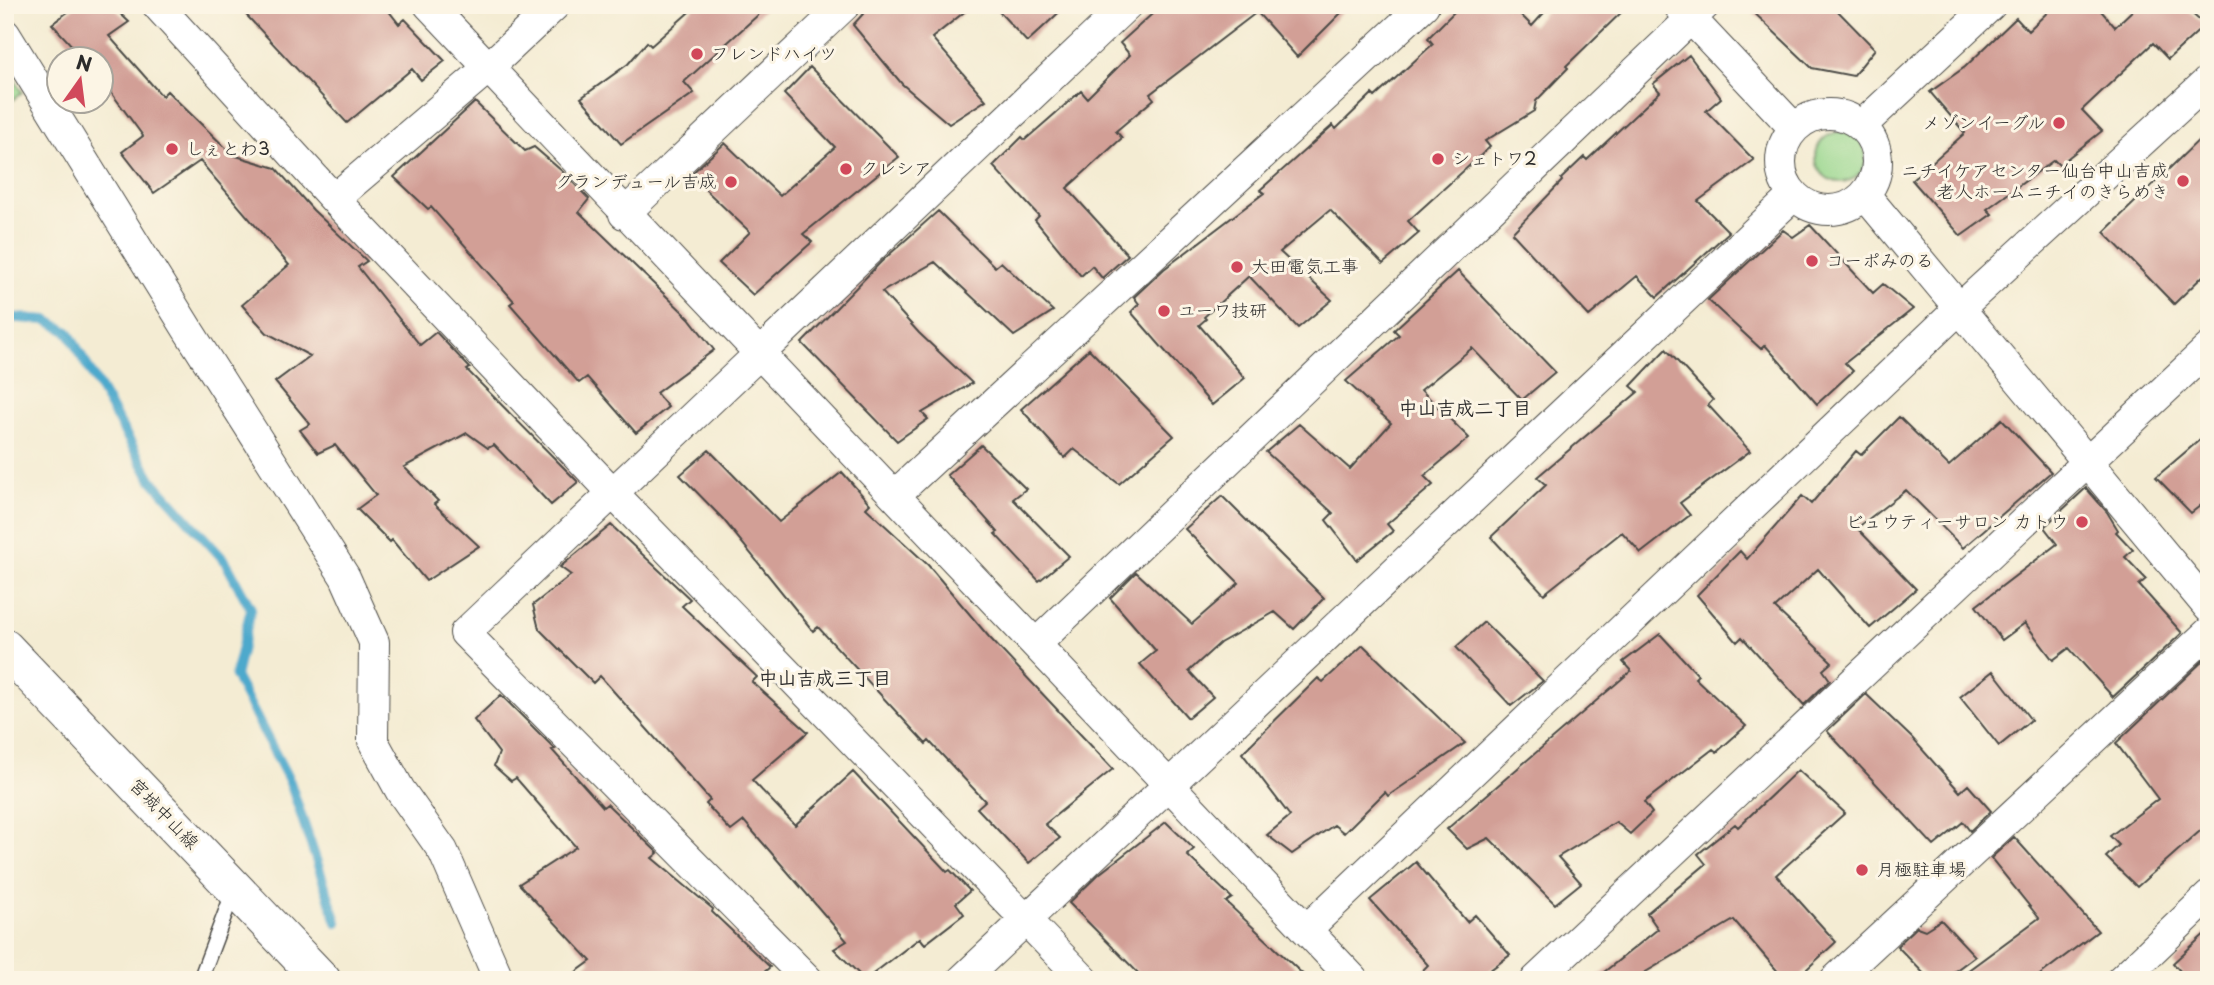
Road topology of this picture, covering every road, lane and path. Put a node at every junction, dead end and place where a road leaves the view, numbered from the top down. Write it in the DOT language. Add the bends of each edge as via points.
graph roads {
  1 [pos="157,5"];
  2 [pos="429,5"];
  3 [pos="555,5"];
  4 [pos="845,5"];
  5 [pos="1127,5"];
  6 [pos="1424,5"];
  7 [pos="1991,5"];
  8 [pos="1692,10"];
  9 [pos="5,34"];
  10 [pos="488,68"];
  11 [pos="2209,80"];
  12 [pos="1861,126"];
  13 [pos="1794,128"];
  14 [pos="1794,195"];
  15 [pos="1865,195"];
  16 [pos="334,199"];
  17 [pos="624,214"];
  18 [pos="1960,309"];
  19 [pos="2209,348"];
  20 [pos="759,355"];
  21 [pos="2088,463"];
  22 [pos="613,493"];
  23 [pos="896,494"];
  24 [pos="2209,608"];
  25 [pos="2209,632"];
  26 [pos="1036,644"];
  27 [pos="5,648"];
  28 [pos="1169,785"];
  29 [pos="235,888"];
  30 [pos="2209,896"];
  31 [pos="1027,918"];
  32 [pos="1306,930"];
  33 [pos="200,980"];
  34 [pos="322,980"];
  35 [pos="499,980"];
  36 [pos="808,980"];
  37 [pos="962,980"];
  38 [pos="1084,980"];
  39 [pos="1354,980"];
  40 [pos="1536,980"];
  41 [pos="1835,980"];
  42 [pos="2121,980"];
  1 -- 16 [label="street"];
  2 -- 10 [label="street"];
  3 -- 10 [label="street"];
  4 -- 17 [label="street"];
  5 -- 20 [label="street"];
  6 -- 23 [label="street"];
  7 -- 12 [label="street"];
  8 -- 13 [label="street"];
  8 -- 26 [label="street"];
  9 -- 35 [label="street" via="345,577 374,642 373,741 400,790 443,851"];
  10 -- 16 [label="street"];
  10 -- 17 [label="street"];
  11 -- 18 [label="street"];
  12 -- 13 [label="street" via="1834,114 1806,119"];
  12 -- 15 [label="street" via="1877,152 1875,175"];
  13 -- 14 [label="street" via="1781,154 1781,169"];
  14 -- 15 [label="street" via="1814,207 1837,210"];
  14 -- 28 [label="street"];
  15 -- 18 [label="street"];
  16 -- 22 [label="street"];
  17 -- 20 [label="street"];
  18 -- 21 [label="street"];
  18 -- 32 [label="street"];
  19 -- 21 [label="street"];
  20 -- 22 [label="street"];
  20 -- 23 [label="street"];
  21 -- 24 [label="street"];
  21 -- 40 [label="street"];
  22 -- 31 [label="street"];
  22 -- 36 [label="street" via="465,633"];
  23 -- 26 [label="street"];
  25 -- 41 [label="street"];
  26 -- 28 [label="street"];
  27 -- 29 [label="street, 宮城中山線"];
  28 -- 31 [label="street"];
  28 -- 32 [label="street"];
  29 -- 33 [label="lane"];
  29 -- 34 [label="street, 宮城中山線"];
  30 -- 42 [label="street"];
  31 -- 37 [label="street"];
  31 -- 38 [label="street"];
  32 -- 39 [label="street"];
}
